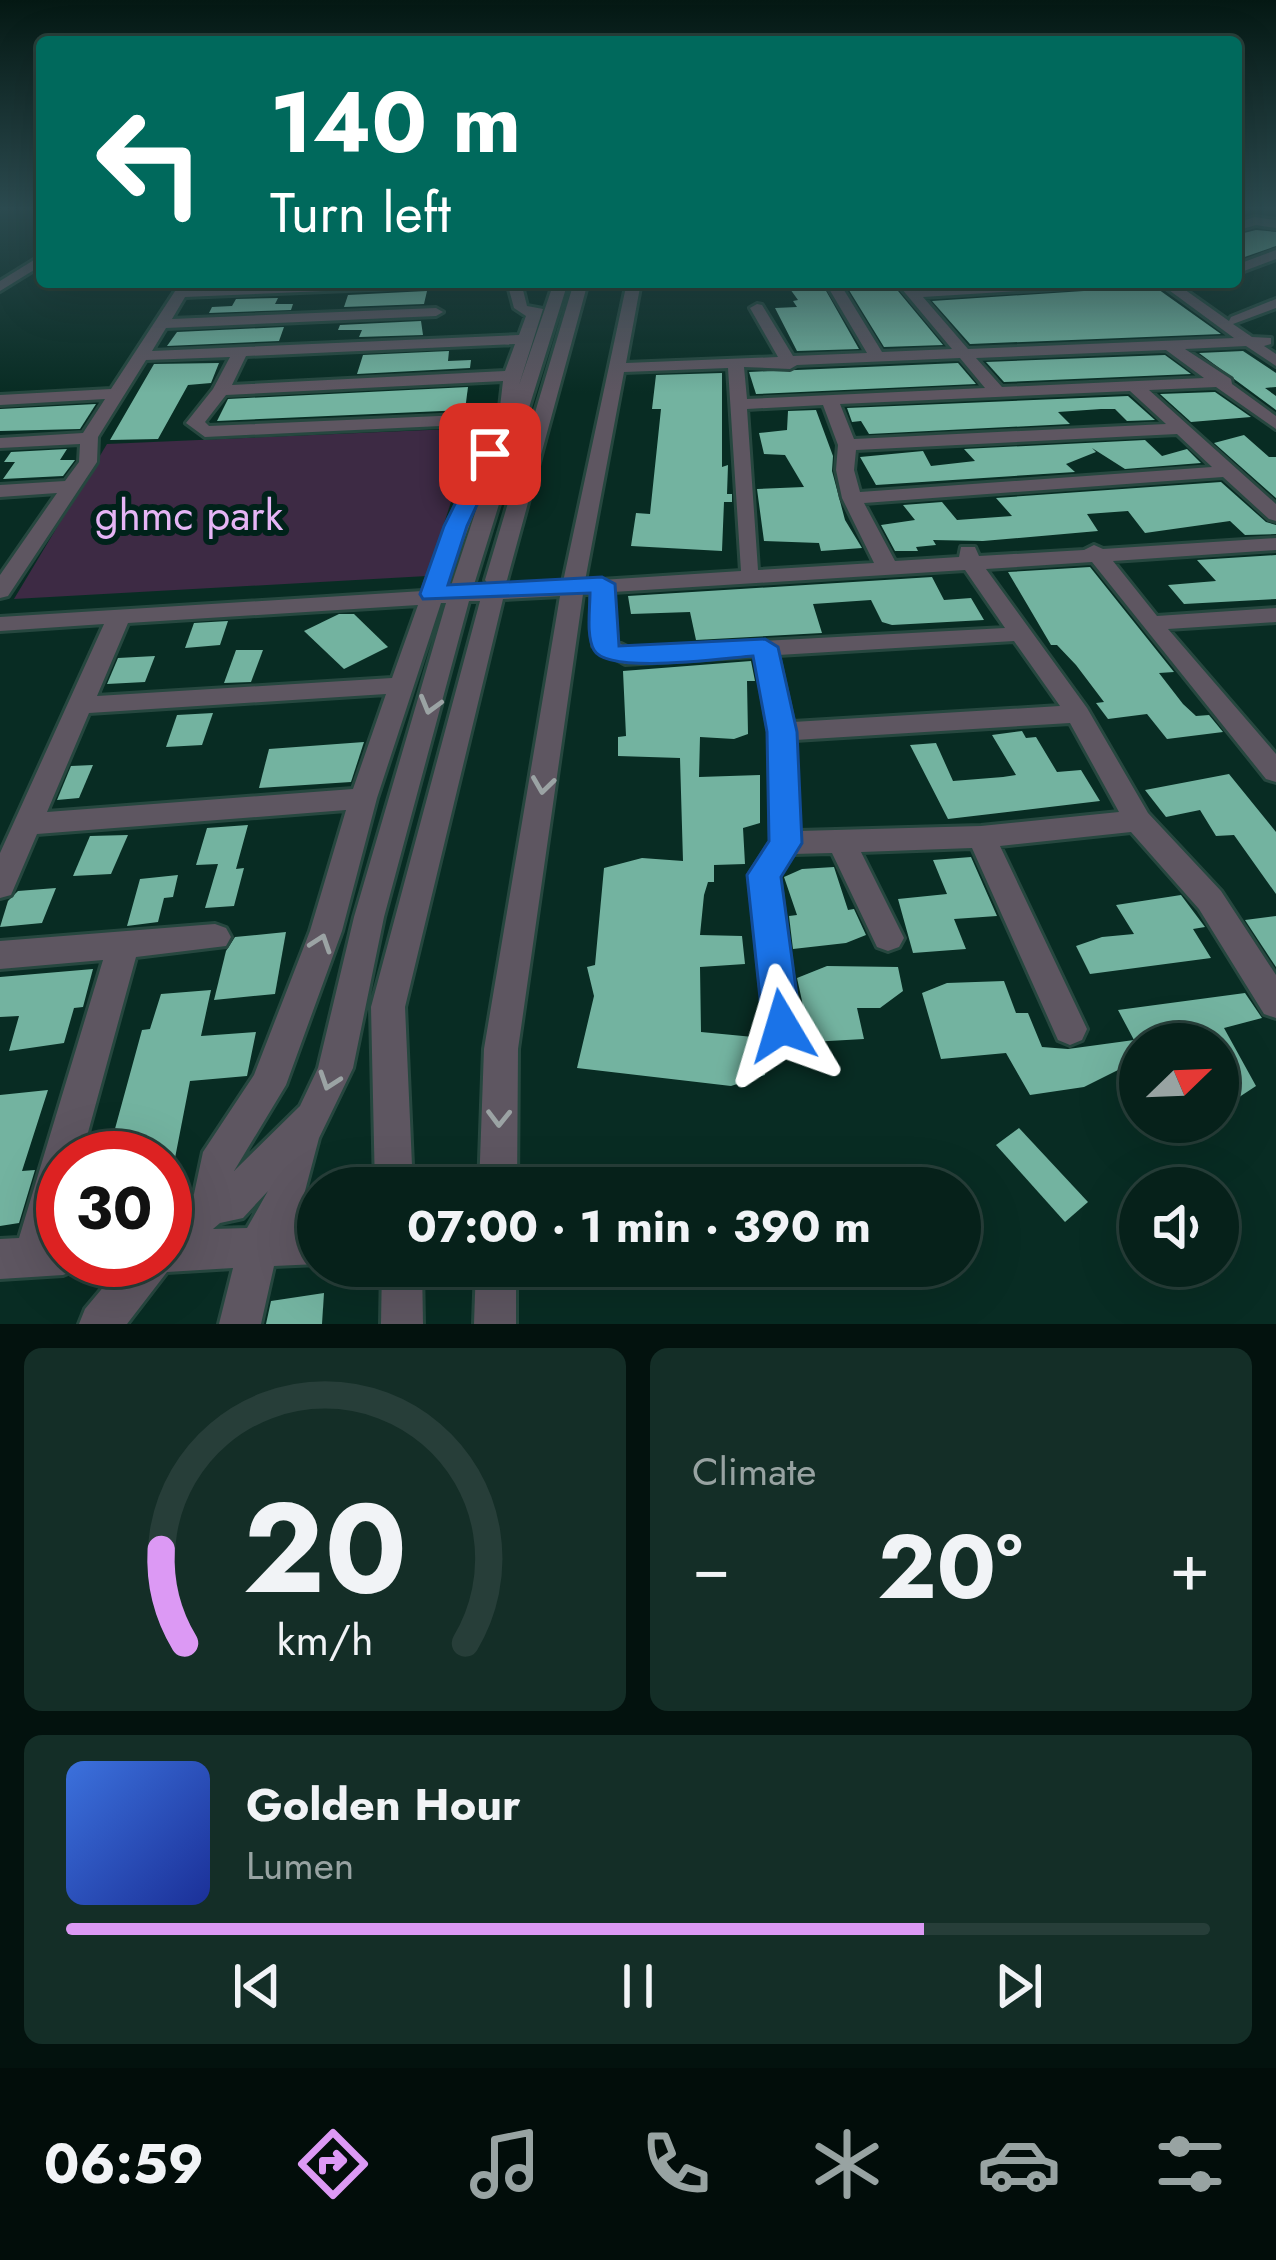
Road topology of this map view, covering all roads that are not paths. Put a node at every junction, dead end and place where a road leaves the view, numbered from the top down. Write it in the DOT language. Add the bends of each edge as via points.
graph roads {
  1 [pos="27,270"];
  2 [pos="36,272"];
  3 [pos="23,273"];
  4 [pos="0,287"];
  5 [pos="179,288"];
  6 [pos="180,288"];
  7 [pos="441,288"];
  8 [pos="516,288"];
  9 [pos="542,288"];
  10 [pos="559,288"];
  11 [pos="579,288"];
  12 [pos="633,288"];
  13 [pos="836,288"];
  14 [pos="909,288"];
  15 [pos="1173,288"];
  16 [pos="1198,288"];
  17 [pos="1276,303"];
  18 [pos="757,308"];
  19 [pos="436,312"];
  20 [pos="534,314"];
  21 [pos="1236,320"];
  22 [pos="160,324"];
  23 [pos="524,339"];
  24 [pos="1246,340"];
  25 [pos="433,343"];
  26 [pos="1168,344"];
  27 [pos="1271,344"];
  28 [pos="240,352"];
  29 [pos="138,356"];
  30 [pos="968,356"];
  31 [pos="879,360"];
  32 [pos="1276,362"];
  33 [pos="790,364"];
  34 [pos="736,365"];
  35 [pos="617,368"];
  36 [pos="511,376"];
  37 [pos="1225,382"];
  38 [pos="1134,386"];
  39 [pos="221,390"];
  40 [pos="998,393"];
  41 [pos="111,394"];
  42 [pos="0,400"];
  43 [pos="830,401"];
  44 [pos="739,404"];
  45 [pos="508,418"];
  46 [pos="1276,424"];
  47 [pos="1179,429"];
  48 [pos="83,439"];
  49 [pos="0,443"];
  50 [pos="847,445"];
  51 [pos="1228,471"];
  52 [pos="66,488"];
  53 [pos="0,491"];
  54 [pos="852,498"];
  55 [pos="1276,515"];
  56 [pos="1276,534"];
  57 [pos="1276,544"];
  58 [pos="1091,549"];
  59 [pos="969,556"];
  60 [pos="886,563"];
  61 [pos="749,567"];
  62 [pos="0,569"];
  63 [pos="584,582"];
  64 [pos="495,585"];
  65 [pos="448,587"];
  66 [pos="0,591"];
  67 [pos="0,609"];
  68 [pos="1274,616"];
  69 [pos="119,617"];
  70 [pos="1151,623"];
  71 [pos="0,624"];
  72 [pos="1019,634"];
  73 [pos="765,647"];
  74 [pos="404,685"];
  75 [pos="82,705"];
  76 [pos="1078,714"];
  77 [pos="782,732"];
  78 [pos="1276,772"];
  79 [pos="363,798"];
  80 [pos="1138,821"];
  81 [pos="29,824"];
  82 [pos="981,837"];
  83 [pos="785,843"];
  84 [pos="843,844"];
  85 [pos="0,886"];
  86 [pos="215,937"];
  87 [pos="889,938"];
  88 [pos="124,943"];
  89 [pos="0,955"];
  90 [pos="1276,1003"];
  91 [pos="782,1026"];
  92 [pos="1070,1029"];
  93 [pos="304,1130"];
  94 [pos="393,1167"];
  95 [pos="498,1167"];
  96 [pos="213,1203"];
  97 [pos="192,1223"];
  98 [pos="297,1245"];
  99 [pos="258,1246"];
  100 [pos="192,1248"];
  101 [pos="32,1256"];
  102 [pos="130,1287"];
  103 [pos="402,1287"];
  104 [pos="496,1287"];
  105 [pos="100,1324"];
  106 [pos="240,1324"];
  107 [pos="402,1324"];
  108 [pos="495,1324"];
  1 -- 3 [label="street"];
  2 -- 3 [label="street"];
  3 -- 4 [label="street"];
  5 -- 41 [label="street" via="124,355"];
  6 -- 22 [label="street"];
  7 -- 19 [label="street"];
  8 -- 20 [label="street" via="521,308"];
  9 -- 20 [label="street"];
  10 -- 65 [label="street"];
  11 -- 64 [label="street"];
  12 -- 35 [label="street"];
  13 -- 31 [label="street"];
  14 -- 30 [label="street"];
  15 -- 24 [label="street"];
  16 -- 21 [label="street"];
  17 -- 21 [label="street"];
  18 -- 33 [label="street"];
  19 -- 22 [label="street"];
  19 -- 25 [label="street"];
  20 -- 23 [label="street"];
  21 -- 27 [label="street"];
  22 -- 29 [label="street"];
  23 -- 25 [label="street"];
  23 -- 36 [label="street"];
  24 -- 26 [label="street"];
  24 -- 27 [label="street"];
  24 -- 32 [label="street"];
  25 -- 28 [label="street"];
  26 -- 30 [label="street"];
  26 -- 37 [label="street"];
  28 -- 29 [label="street"];
  28 -- 39 [label="street"];
  29 -- 66 [label="street" via="89,437 88,462"];
  30 -- 31 [label="street"];
  30 -- 40 [label="street"];
  31 -- 33 [label="street"];
  33 -- 34 [label="street"];
  34 -- 35 [label="street"];
  34 -- 44 [label="street"];
  35 -- 63 [label="street"];
  36 -- 39 [label="street"];
  36 -- 45 [label="street"];
  37 -- 38 [label="street"];
  37 -- 46 [label="street"];
  38 -- 40 [label="street"];
  38 -- 47 [label="street"];
  39 -- 45 [label="street" via="195,423 205,432"];
  40 -- 43 [label="street"];
  41 -- 42 [label="street"];
  41 -- 48 [label="street"];
  43 -- 44 [label="street"];
  43 -- 50 [label="street"];
  44 -- 61 [label="street"];
  45 -- 65 [label="street" via="456,526"];
  47 -- 50 [label="street"];
  47 -- 51 [label="street"];
  48 -- 49 [label="street"];
  48 -- 52 [label="street"];
  50 -- 54 [label="street"];
  51 -- 54 [label="street"];
  51 -- 55 [label="street"];
  52 -- 53 [label="street"];
  52 -- 62 [label="street"];
  54 -- 60 [label="street"];
  56 -- 58 [label="street"];
  57 -- 58 [label="street"];
  58 -- 59 [label="street"];
  58 -- 70 [label="street"];
  59 -- 60 [label="street"];
  59 -- 72 [label="street"];
  60 -- 61 [label="street"];
  60 -- 63 [label="street"];
  61 -- 63 [label="street"];
  63 -- 64 [label="street"];
  63 -- 73 [label="street" via="610,652"];
  63 -- 95 [label="street, one-way" via="501,1049"];
  64 -- 65 [label="street"];
  64 -- 94 [label="street" via="388,1007"];
  65 -- 67 [label="street"];
  65 -- 69 [label="street"];
  65 -- 74 [label="street"];
  65 -- 93 [label="street, one-way" via="335,1068"];
  68 -- 70 [label="street"];
  69 -- 71 [label="street"];
  69 -- 75 [label="street"];
  70 -- 78 [label="street"];
  72 -- 73 [label="street"];
  72 -- 76 [label="street"];
  73 -- 77 [label="street"];
  74 -- 75 [label="street"];
  74 -- 79 [label="street"];
  75 -- 81 [label="street"];
  76 -- 77 [label="street"];
  76 -- 80 [label="street"];
  77 -- 83 [label="street"];
  79 -- 81 [label="street"];
  96 -- 79 [label="street, one-way" via="216,1166 268,1085 326,932"];
  80 -- 82 [label="street"];
  80 -- 90 [label="street" via="1210,900"];
  81 -- 85 [label="street"];
  82 -- 84 [label="street"];
  82 -- 92 [label="street"];
  83 -- 84 [label="street"];
  83 -- 91 [label="street" via="764,875"];
  84 -- 87 [label="street"];
  86 -- 88 [label="street"];
  88 -- 89 [label="street"];
  88 -- 101 [label="street"];
  93 -- 96 [label="street" via="230,1204"];
  93 -- 99 [label="street" via="284,1210"];
  96 -- 97 [label="street"];
  98 -- 99 [label="street"];
  99 -- 100 [label="street"];
  99 -- 106 [label="street"];
  102 -- 105 [label="street"];
  103 -- 107 [label="street"];
  104 -- 108 [label="street"];
}
